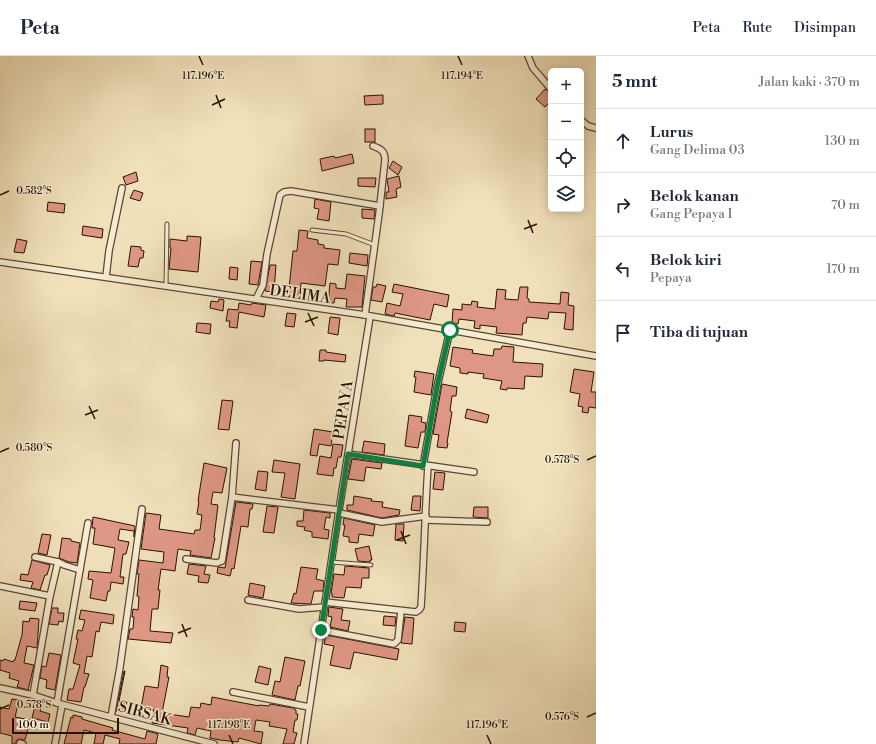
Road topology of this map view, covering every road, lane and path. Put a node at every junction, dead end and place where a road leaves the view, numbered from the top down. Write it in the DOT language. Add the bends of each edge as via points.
graph roads {
  1 [pos="528,56"];
  2 [pos="548,86"];
  3 [pos="584,123"];
  4 [pos="596,128"];
  5 [pos="373,146"];
  6 [pos="122,188"];
  7 [pos="380,206"];
  8 [pos="167,224"];
  9 [pos="312,230"];
  10 [pos="375,244"];
  11 [pos="0,262"];
  12 [pos="106,278"];
  13 [pos="166,286"];
  14 [pos="256,300"];
  15 [pos="368,316"];
  16 [pos="450,330"];
  17 [pos="596,356"];
  18 [pos="236,443"];
  19 [pos="348,454"];
  20 [pos="426,466"];
  21 [pos="474,472"];
  22 [pos="232,497"];
  23 [pos="142,509"];
  24 [pos="339,512"];
  25 [pos="426,518"];
  26 [pos="487,522"];
  27 [pos="88,523"];
  28 [pos="35,558"];
  29 [pos="186,559"];
  30 [pos="58,562"];
  31 [pos="331,562"];
  32 [pos="371,565"];
  33 [pos="80,570"];
  34 [pos="0,586"];
  35 [pos="50,596"];
  36 [pos="248,600"];
  37 [pos="325,605"];
  38 [pos="401,611"];
  39 [pos="321,630"];
  40 [pos="0,688"];
  41 [pos="233,692"];
  42 [pos="33,695"];
  43 [pos="59,704"];
  44 [pos="309,707"];
  45 [pos="111,716"];
  46 [pos="55,744"];
  47 [pos="214,744"];
  48 [pos="304,744"];
  1 -- 2 [label="street" via="533,68"];
  3 -- 4 [label="street"];
  5 -- 7 [label="street, PEPAYA" via="381,149 385,155"];
  6 -- 12 [label="street"];
  7 -- 10 [label="street, PEPAYA"];
  7 -- 14 [label="street" via="291,192 280,195 267,254 264,285"];
  8 -- 13 [label="lane"];
  9 -- 10 [label="lane" via="346,234"];
  10 -- 15 [label="street, PEPAYA"];
  11 -- 12 [label="street, DELIMA"];
  12 -- 13 [label="street, DELIMA"];
  13 -- 14 [label="street, DELIMA"];
  14 -- 15 [label="street, DELIMA"];
  15 -- 16 [label="street, DELIMA"];
  15 -- 19 [label="street, PEPAYA"];
  16 -- 17 [label="street, DELIMA"];
  16 -- 20 [label="street" via="437,387"];
  18 -- 22 [label="street"];
  19 -- 20 [label="street"];
  19 -- 24 [label="street, PEPAYA"];
  20 -- 21 [label="street"];
  20 -- 25 [label="street"];
  22 -- 24 [label="street"];
  22 -- 29 [label="street" via="221,562"];
  23 -- 45 [label="street"];
  24 -- 25 [label="street" via="382,522"];
  24 -- 31 [label="street, PEPAYA"];
  25 -- 26 [label="street"];
  25 -- 38 [label="street" via="421,607 416,612"];
  27 -- 33 [label="street"];
  28 -- 30 [label="street"];
  30 -- 33 [label="street"];
  30 -- 35 [label="street"];
  31 -- 32 [label="lane"];
  31 -- 37 [label="street, PEPAYA"];
  33 -- 43 [label="street"];
  34 -- 35 [label="street"];
  35 -- 42 [label="street"];
  36 -- 37 [label="street" via="299,609"];
  37 -- 38 [label="street"];
  37 -- 39 [label="street, PEPAYA"];
  38 -- 39 [label="street" via="398,640 394,644"];
  39 -- 44 [label="street, PEPAYA"];
  40 -- 42 [label="street, SIRSAK"];
  41 -- 44 [label="street"];
  42 -- 43 [label="street, SIRSAK"];
  43 -- 45 [label="street, SIRSAK"];
  43 -- 46 [label="street"];
  44 -- 48 [label="street, PEPAYA"];
  45 -- 47 [label="street, SIRSAK"];
}
